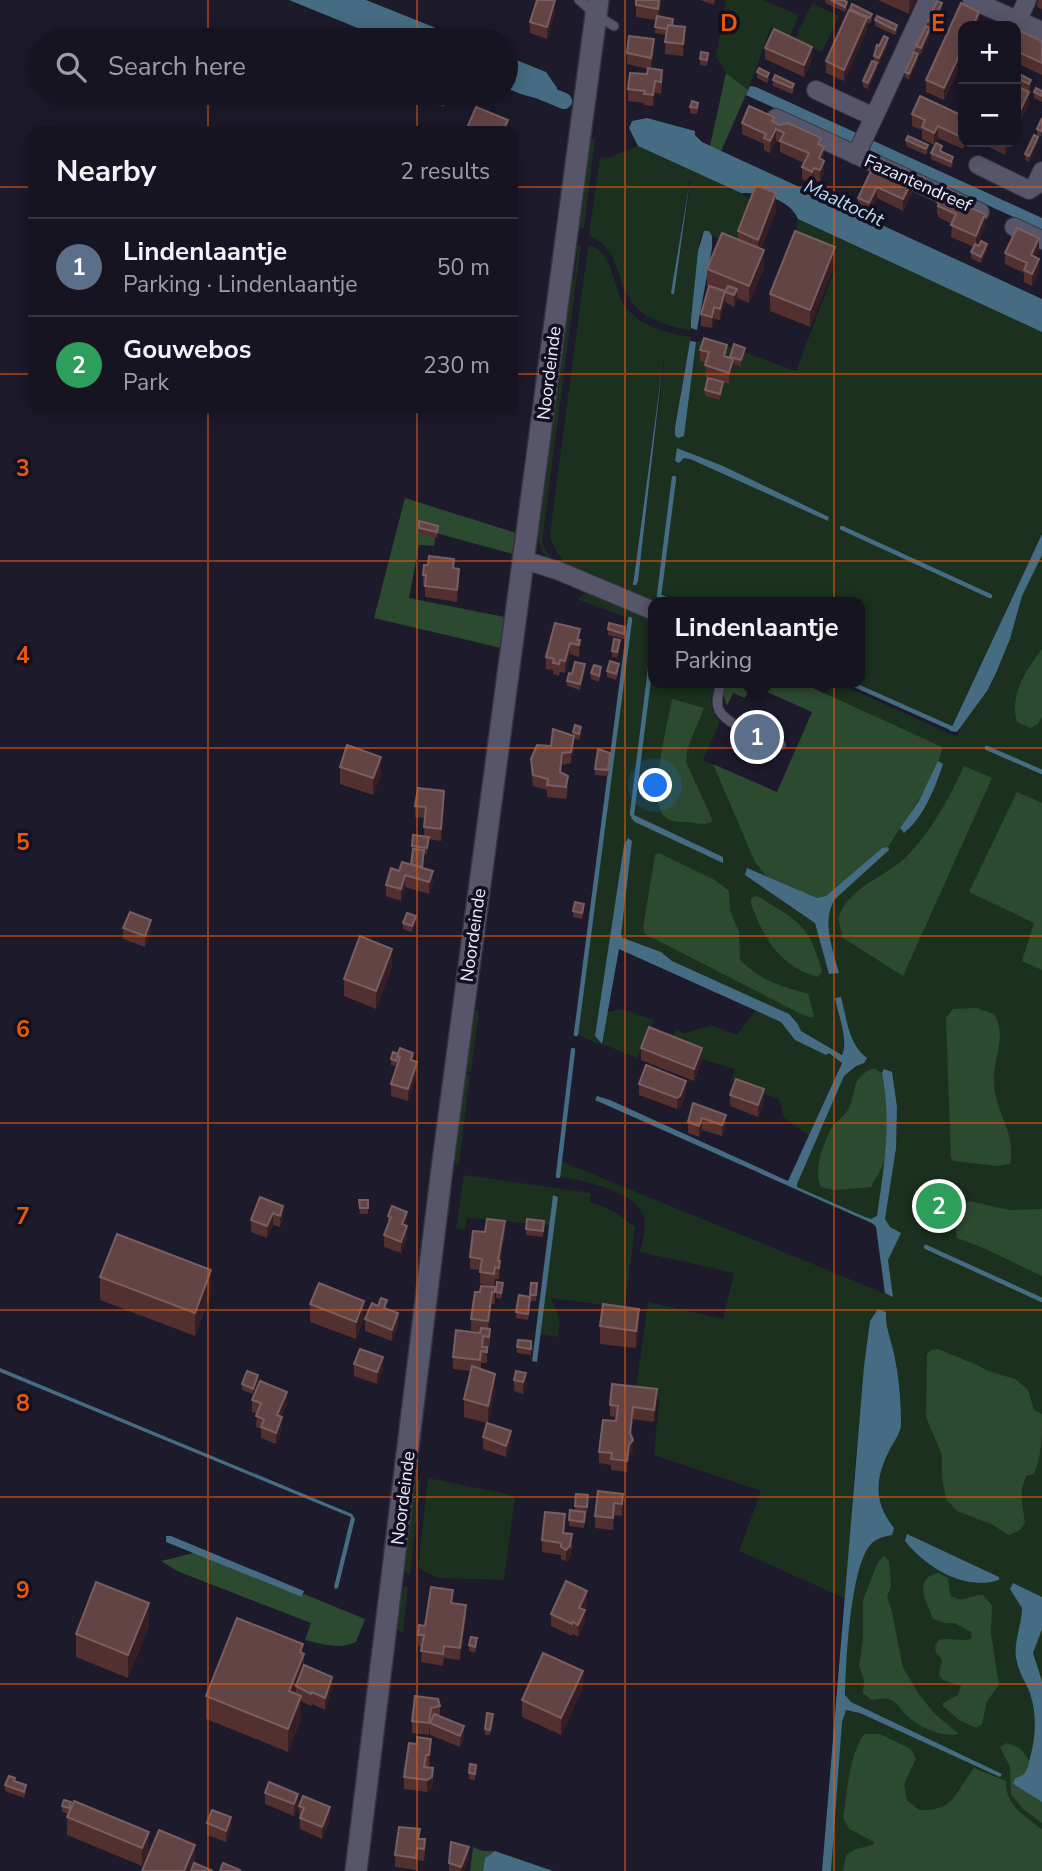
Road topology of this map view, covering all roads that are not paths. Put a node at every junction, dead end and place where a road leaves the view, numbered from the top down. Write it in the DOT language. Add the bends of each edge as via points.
graph roads {
  1 [pos="579,0"];
  2 [pos="928,0"];
  3 [pos="972,0"];
  4 [pos="1027,0"];
  5 [pos="602,14"];
  6 [pos="1018,20"];
  7 [pos="1042,31"];
  8 [pos="816,90"];
  9 [pos="874,117"];
  10 [pos="776,118"];
  11 [pos="860,146"];
  12 [pos="978,165"];
  13 [pos="1042,171"];
  14 [pos="980,212"];
  15 [pos="1014,227"];
  16 [pos="1042,240"];
  17 [pos="524,561"];
  18 [pos="648,608"];
  19 [pos="720,688"];
  20 [pos="781,745"];
  21 [pos="356,1871"];
  1 -- 5 [label="lane"];
  2 -- 9 [label="street, Fazantendreef"];
  3 -- 6 [label="street"];
  4 -- 6 [label="street"];
  5 -- 17 [label="main road, Noordeinde"];
  6 -- 7 [label="street"];
  8 -- 9 [label="street"];
  9 -- 11 [label="street, Fazantendreef"];
  10 -- 11 [label="street, Fazantendreef"];
  11 -- 14 [label="street, Fazantendreef"];
  12 -- 13 [label="street" via="1029,190"];
  15 -- 16 [label="street"];
  17 -- 18 [label="street" via="559,570"];
  17 -- 21 [label="main road, Noordeinde" via="443,1156"];
  19 -- 20 [label="lane" via="717,701 722,714"];
}
